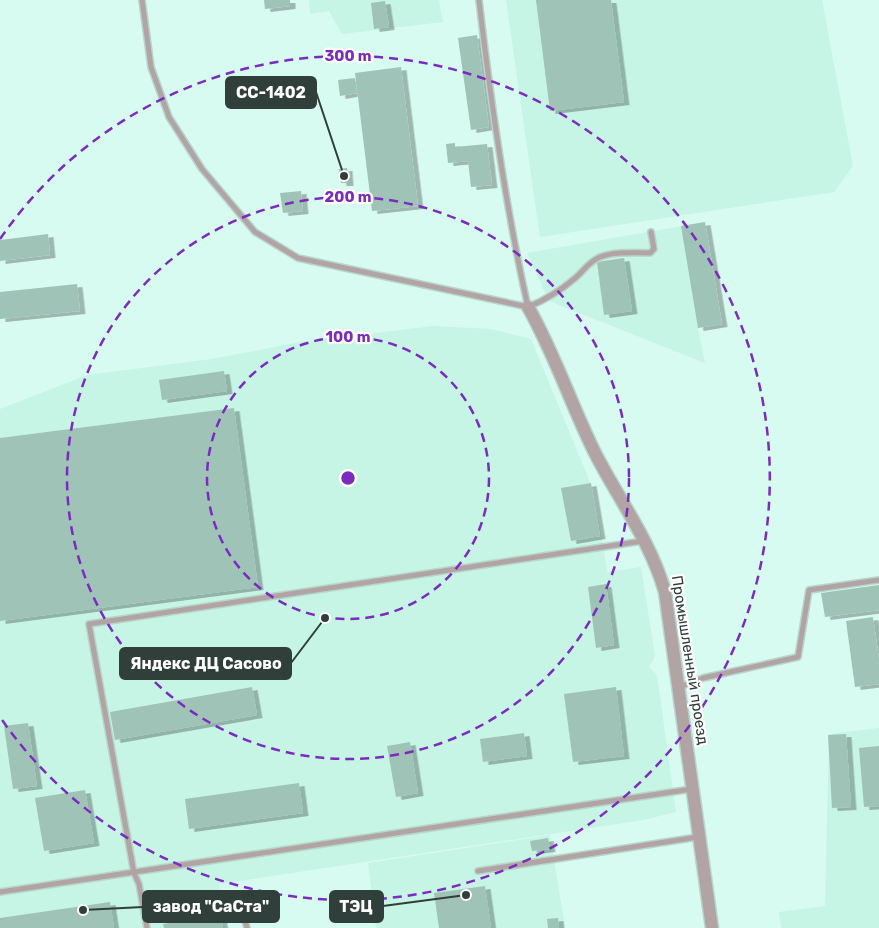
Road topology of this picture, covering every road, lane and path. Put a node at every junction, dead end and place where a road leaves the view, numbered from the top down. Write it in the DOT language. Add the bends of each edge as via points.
graph roads {
  1 [pos="142,0"];
  2 [pos="479,0"];
  3 [pos="651,232"];
  4 [pos="528,307"];
  5 [pos="646,540"];
  6 [pos="879,580"];
  7 [pos="679,687"];
  8 [pos="692,789"];
  9 [pos="699,837"];
  10 [pos="478,871"];
  11 [pos="134,874"];
  12 [pos="0,892"];
  13 [pos="144,912"];
  14 [pos="147,928"];
  15 [pos="247,928"];
  16 [pos="712,928"];
  1 -- 4 [label="lane" via="151,67 169,117 202,169 254,232 298,258"];
  2 -- 4 [label="lane" via="502,183"];
  3 -- 4 [label="lane" via="654,250 650,253 600,257 586,265 576,278 548,299"];
  4 -- 5 [label="street, Промышленный проезд" via="544,334 596,454"];
  5 -- 7 [label="street, Промышленный проезд" via="658,565 665,592"];
  5 -- 11 [label="lane" via="89,624"];
  6 -- 7 [label="lane" via="809,590 798,657 702,678"];
  7 -- 8 [label="street, Промышленный проезд"];
  8 -- 9 [label="street, Промышленный проезд"];
  8 -- 11 [label="lane"];
  9 -- 10 [label="lane"];
  9 -- 16 [label="street, Промышленный проезд"];
  11 -- 12 [label="lane"];
  11 -- 13 [label="lane"];
  13 -- 14 [label="lane"];
  13 -- 15 [label="lane" via="229,904 243,913"];
}
